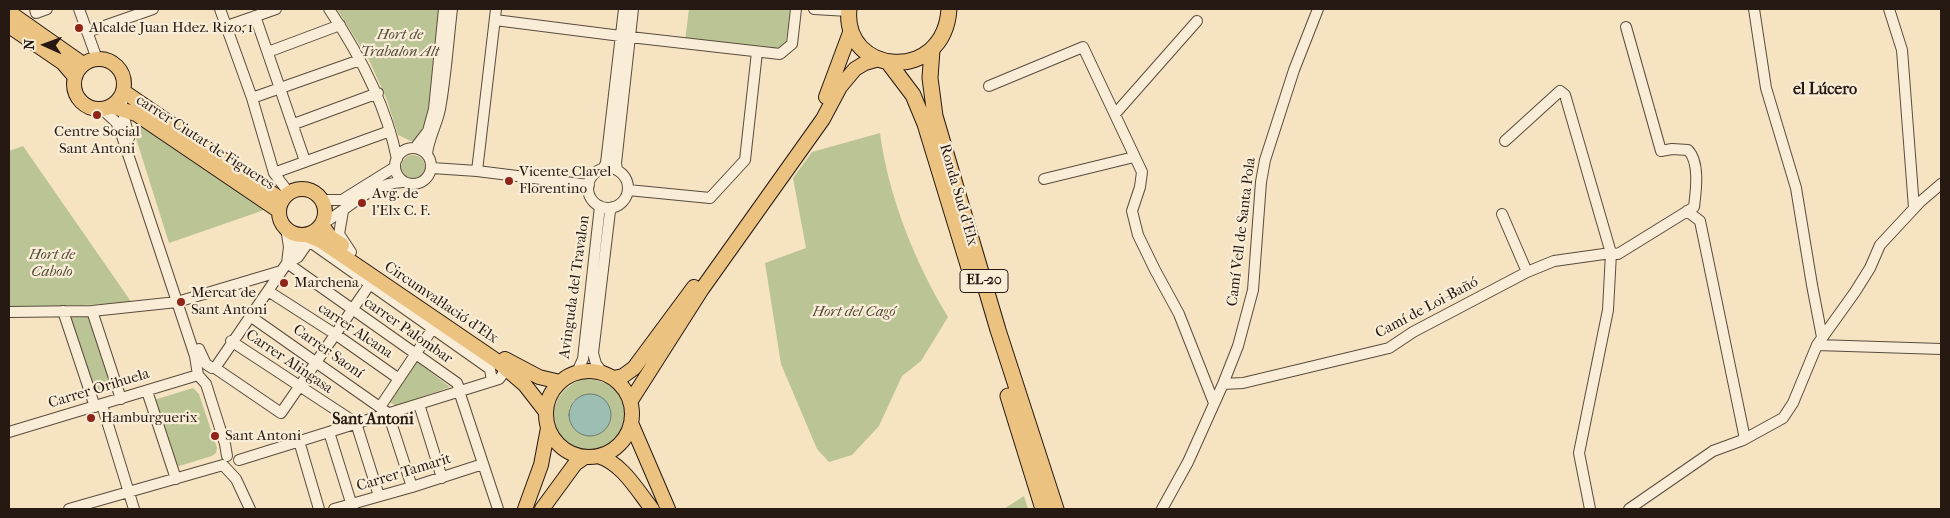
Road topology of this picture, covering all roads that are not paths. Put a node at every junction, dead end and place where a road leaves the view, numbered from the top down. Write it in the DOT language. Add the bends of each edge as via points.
graph roads {
  1 [pos="47,9"];
  2 [pos="79,9"];
  3 [pos="153,9"];
  4 [pos="220,9"];
  5 [pos="276,9"];
  6 [pos="329,9"];
  7 [pos="444,9"];
  8 [pos="452,9"];
  9 [pos="496,9"];
  10 [pos="624,9"];
  11 [pos="633,9"];
  12 [pos="796,9"];
  13 [pos="814,9"];
  14 [pos="949,9"];
  15 [pos="1318,9"];
  16 [pos="1754,9"];
  17 [pos="1889,9"];
  18 [pos="848,10"];
  19 [pos="35,11"];
  20 [pos="9,12"];
  21 [pos="255,16"];
  22 [pos="495,20"];
  23 [pos="1196,21"];
  24 [pos="340,25"];
  25 [pos="9,26"];
  26 [pos="227,26"];
  27 [pos="1626,28"];
  28 [pos="851,30"];
  29 [pos="87,32"];
  30 [pos="625,36"];
  31 [pos="932,50"];
  32 [pos="268,52"];
  33 [pos="757,52"];
  34 [pos="97,59"];
  35 [pos="360,60"];
  36 [pos="884,61"];
  37 [pos="84,64"];
  38 [pos="75,77"];
  39 [pos="989,86"];
  40 [pos="281,88"];
  41 [pos="123,92"];
  42 [pos="378,93"];
  43 [pos="252,98"];
  44 [pos="112,108"];
  45 [pos="1114,114"];
  46 [pos="146,120"];
  47 [pos="294,124"];
  48 [pos="390,131"];
  49 [pos="129,140"];
  50 [pos="1505,141"];
  51 [pos="411,149"];
  52 [pos="427,154"];
  53 [pos="1134,157"];
  54 [pos="305,161"];
  55 [pos="396,163"];
  56 [pos="432,168"];
  57 [pos="603,169"];
  58 [pos="617,170"];
  59 [pos="478,171"];
  60 [pos="274,172"];
  61 [pos="1044,179"];
  62 [pos="403,182"];
  63 [pos="1941,184"];
  64 [pos="589,185"];
  65 [pos="628,190"];
  66 [pos="322,200"];
  67 [pos="283,201"];
  68 [pos="600,206"];
  69 [pos="613,207"];
  70 [pos="1914,208"];
  71 [pos="343,211"];
  72 [pos="1687,211"];
  73 [pos="1502,214"];
  74 [pos="322,224"];
  75 [pos="286,228"];
  76 [pos="304,235"];
  77 [pos="351,252"];
  78 [pos="1611,253"];
  79 [pos="285,263"];
  80 [pos="1527,272"];
  81 [pos="370,284"];
  82 [pos="268,291"];
  83 [pos="180,301"];
  84 [pos="352,310"];
  85 [pos="64,311"];
  86 [pos="92,311"];
  87 [pos="9,312"];
  88 [pos="250,316"];
  89 [pos="433,328"];
  90 [pos="335,334"];
  91 [pos="232,341"];
  92 [pos="1819,341"];
  93 [pos="1941,349"];
  94 [pos="416,354"];
  95 [pos="498,361"];
  96 [pos="316,362"];
  97 [pos="206,371"];
  98 [pos="577,372"];
  99 [pos="608,376"];
  100 [pos="399,379"];
  101 [pos="492,381"];
  102 [pos="560,382"];
  103 [pos="1223,384"];
  104 [pos="295,385"];
  105 [pos="147,391"];
  106 [pos="460,391"];
  107 [pos="121,399"];
  108 [pos="630,402"];
  109 [pos="1214,403"];
  110 [pos="419,404"];
  111 [pos="98,406"];
  112 [pos="384,410"];
  113 [pos="546,412"];
  114 [pos="356,423"];
  115 [pos="631,423"];
  116 [pos="548,428"];
  117 [pos="9,432"];
  118 [pos="329,432"];
  119 [pos="1745,439"];
  120 [pos="299,441"];
  121 [pos="591,457"];
  122 [pos="231,463"];
  123 [pos="483,464"];
  124 [pos="442,478"];
  125 [pos="176,479"];
  126 [pos="412,487"];
  127 [pos="129,492"];
  128 [pos="379,496"];
  129 [pos="352,507"];
  130 [pos="1591,508"];
  131 [pos="69,509"];
  132 [pos="134,509"];
  133 [pos="250,509"];
  134 [pos="255,509"];
  135 [pos="319,509"];
  136 [pos="334,509"];
  137 [pos="498,509"];
  138 [pos="525,509"];
  139 [pos="542,509"];
  140 [pos="652,509"];
  141 [pos="668,509"];
  142 [pos="1043,509"];
  143 [pos="1056,509"];
  144 [pos="1162,509"];
  145 [pos="1629,509"];
  1 -- 19 [label="street"];
  2 -- 29 [label="street"];
  3 -- 29 [label="street"];
  4 -- 26 [label="street"];
  5 -- 21 [label="street"];
  6 -- 24 [label="street"];
  7 -- 51 [label="street" via="434,109 428,131"];
  8 -- 52 [label="street" via="443,94"];
  9 -- 22 [label="street"];
  10 -- 30 [label="street"];
  11 -- 30 [label="street"];
  12 -- 33 [label="street" via="792,44 780,54"];
  13 -- 18 [label="street"];
  14 -- 31 [label="highway, EL-20" via="941,39"];
  15 -- 103 [label="street, Camí Vell de Santa Pola" via="1265,160 1253,290 1238,346"];
  16 -- 92 [label="street" via="1766,88 1796,188"];
  17 -- 70 [label="street" via="1902,50"];
  18 -- 28 [label="highway, EL-20"];
  20 -- 37 [label="main road"];
  21 -- 26 [label="street"];
  21 -- 32 [label="street"];
  22 -- 30 [label="street"];
  22 -- 59 [label="street"];
  23 -- 45 [label="street"];
  24 -- 32 [label="street"];
  24 -- 35 [label="street"];
  25 -- 38 [label="main road" via="63,63"];
  26 -- 43 [label="street"];
  27 -- 72 [label="street" via="1661,151 1688,150 1692,155 1696,192 1694,207"];
  28 -- 36 [label="highway, EL-20" via="867,52"];
  28 -- 99 [label="main road" via="826,99 801,140 634,368 623,376"];
  29 -- 34 [label="street"];
  30 -- 33 [label="street"];
  30 -- 57 [label="street"];
  30 -- 58 [label="street"];
  31 -- 36 [label="highway" via="904,63"];
  31 -- 143 [label="highway, Ronda Sud d'Elx / EL-20" via="930,78 935,116 998,330"];
  32 -- 40 [label="street"];
  33 -- 65 [label="street" via="745,160 710,198"];
  34 -- 37 [label="main road"];
  34 -- 41 [label="main road" via="108,60 119,69 124,78"];
  35 -- 40 [label="street"];
  35 -- 42 [label="street"];
  36 -- 108 [label="main road" via="865,63 855,69 840,87 823,119 702,289"];
  36 -- 142 [label="highway, Ronda Sud d'Elx / EL-20" via="913,95 925,124"];
  37 -- 38 [label="main road"];
  38 -- 44 [label="main road" via="76,94 81,101 88,106"];
  39 -- 45 [label="street" via="1083,47"];
  40 -- 43 [label="street"];
  40 -- 47 [label="street"];
  41 -- 44 [label="main road"];
  41 -- 67 [label="main road, carrer Ciutat de Figueres"];
  42 -- 47 [label="street"];
  42 -- 48 [label="street"];
  43 -- 60 [label="street"];
  44 -- 46 [label="main road, carrer Ciutat de Figueres"];
  44 -- 49 [label="street"];
  44 -- 83 [label="street"];
  45 -- 53 [label="street"];
  46 -- 49 [label="street" via="133,124"];
  46 -- 67 [label="main road, carrer Ciutat de Figueres"];
  47 -- 54 [label="street"];
  48 -- 51 [label="street"];
  48 -- 54 [label="street"];
  48 -- 55 [label="street"];
  49 -- 83 [label="street"];
  50 -- 78 [label="street" via="1560,92 1565,95"];
  51 -- 52 [label="street"];
  51 -- 55 [label="street"];
  52 -- 56 [label="street"];
  53 -- 61 [label="street"];
  53 -- 109 [label="street" via="1142,172 1132,211 1138,235 1180,314"];
  54 -- 60 [label="street"];
  55 -- 62 [label="street" via="397,176"];
  55 -- 66 [label="street" via="342,200"];
  56 -- 59 [label="street"];
  56 -- 62 [label="street" via="430,176 418,185"];
  57 -- 58 [label="street"];
  57 -- 64 [label="street" via="594,174"];
  58 -- 65 [label="street" via="626,179"];
  59 -- 64 [label="street"];
  60 -- 67 [label="street"];
  62 -- 71 [label="street" via="377,187"];
  63 -- 70 [label="street"];
  64 -- 68 [label="street" via="590,196"];
  65 -- 69 [label="street" via="621,203"];
  66 -- 67 [label="main road" via="315,193 297,189"];
  66 -- 74 [label="main road" via="325,213"];
  67 -- 75 [label="main road" via="281,222"];
  68 -- 69 [label="street"];
  68 -- 98 [label="street, Avinguda del Travalon" via="583,359"];
  69 -- 99 [label="street, Avinguda del Travalon" via="593,353 596,364"];
  70 -- 92 [label="street" via="1880,245 1855,292"];
  71 -- 74 [label="street"];
  71 -- 77 [label="street" via="338,234"];
  72 -- 78 [label="street, Camí de Loi-Bañó" via="1618,254"];
  72 -- 119 [label="street" via="1700,220"];
  73 -- 80 [label="street"];
  74 -- 76 [label="main road"];
  74 -- 77 [label="main road, Circumval·lació d'Elx" via="331,238"];
  75 -- 76 [label="main road" via="294,234"];
  75 -- 79 [label="street"];
  76 -- 79 [label="street"];
  76 -- 95 [label="main road, Circumval·lació d'Elx" via="321,241"];
  77 -- 102 [label="main road, Circumval·lació d'Elx" via="511,363 539,378"];
  78 -- 80 [label="street, Camí de Loi-Bañó" via="1554,261"];
  78 -- 130 [label="street" via="1608,310 1579,453"];
  79 -- 81 [label="street" via="298,256 307,244 313,244"];
  79 -- 82 [label="street"];
  79 -- 83 [label="street"];
  79 -- 84 [label="street, carrer Palombar"];
  80 -- 103 [label="street, Camí de Loi-Bañó" via="1389,348"];
  81 -- 84 [label="street"];
  81 -- 89 [label="street"];
  82 -- 88 [label="street"];
  82 -- 90 [label="street, carrer Alcana"];
  83 -- 86 [label="street"];
  83 -- 97 [label="street"];
  84 -- 90 [label="street"];
  84 -- 94 [label="street, carrer Palombar"];
  85 -- 86 [label="street"];
  85 -- 87 [label="street"];
  85 -- 111 [label="street"];
  86 -- 107 [label="street"];
  88 -- 91 [label="street"];
  88 -- 96 [label="street, Carrer Saoní"];
  89 -- 94 [label="street"];
  89 -- 101 [label="street" via="490,368"];
  90 -- 96 [label="street"];
  90 -- 100 [label="street, carrer Alcana"];
  91 -- 97 [label="street"];
  91 -- 104 [label="street, Carrer Alingasa"];
  92 -- 93 [label="street"];
  92 -- 119 [label="street" via="1783,418"];
  94 -- 100 [label="street"];
  94 -- 106 [label="street, carrer Palombar" via="458,383"];
  95 -- 101 [label="street" via="504,374"];
  95 -- 113 [label="main road, Circumval·lació d'Elx" via="525,385"];
  96 -- 104 [label="street"];
  96 -- 112 [label="street, Carrer Saoní"];
  97 -- 104 [label="street" via="280,413"];
  97 -- 105 [label="street, Carrer Orihuela"];
  97 -- 122 [label="street"];
  98 -- 99 [label="main road" via="590,371"];
  98 -- 102 [label="main road"];
  99 -- 108 [label="main road" via="624,389"];
  100 -- 112 [label="street"];
  101 -- 106 [label="street"];
  102 -- 113 [label="main road" via="548,400"];
  103 -- 109 [label="street, Camí Vell de Santa Pola"];
  104 -- 114 [label="street, Carrer Alingasa"];
  105 -- 107 [label="street, Carrer Orihuela"];
  105 -- 125 [label="street"];
  106 -- 110 [label="street"];
  106 -- 123 [label="street"];
  107 -- 111 [label="street, Carrer Orihuela"];
  108 -- 115 [label="main road"];
  109 -- 144 [label="street, Camí Vell de Santa Pola" via="1188,462"];
  110 -- 112 [label="street"];
  110 -- 124 [label="street"];
  111 -- 117 [label="street, Carrer Orihuela"];
  111 -- 127 [label="street"];
  112 -- 114 [label="street"];
  112 -- 126 [label="street"];
  113 -- 116 [label="main road"];
  114 -- 118 [label="street"];
  114 -- 128 [label="street"];
  115 -- 121 [label="main road" via="620,444 610,452"];
  115 -- 141 [label="main road"];
  116 -- 121 [label="main road" via="562,448"];
  116 -- 138 [label="main road" via="541,465"];
  118 -- 120 [label="street"];
  118 -- 129 [label="street"];
  119 -- 145 [label="street" via="1713,451"];
  120 -- 122 [label="street"];
  120 -- 135 [label="street"];
  121 -- 139 [label="main road" via="575,464"];
  121 -- 140 [label="main road" via="608,459 620,468"];
  122 -- 125 [label="street"];
  122 -- 133 [label="street"];
  122 -- 134 [label="street"];
  123 -- 124 [label="street, Carrer Tamarit"];
  123 -- 137 [label="street"];
  124 -- 126 [label="street, Carrer Tamarit"];
  125 -- 127 [label="street"];
  126 -- 128 [label="street, Carrer Tamarit"];
  127 -- 131 [label="street"];
  127 -- 132 [label="street"];
  128 -- 129 [label="street, Carrer Tamarit"];
  129 -- 136 [label="street, Carrer Tamarit"];
}
